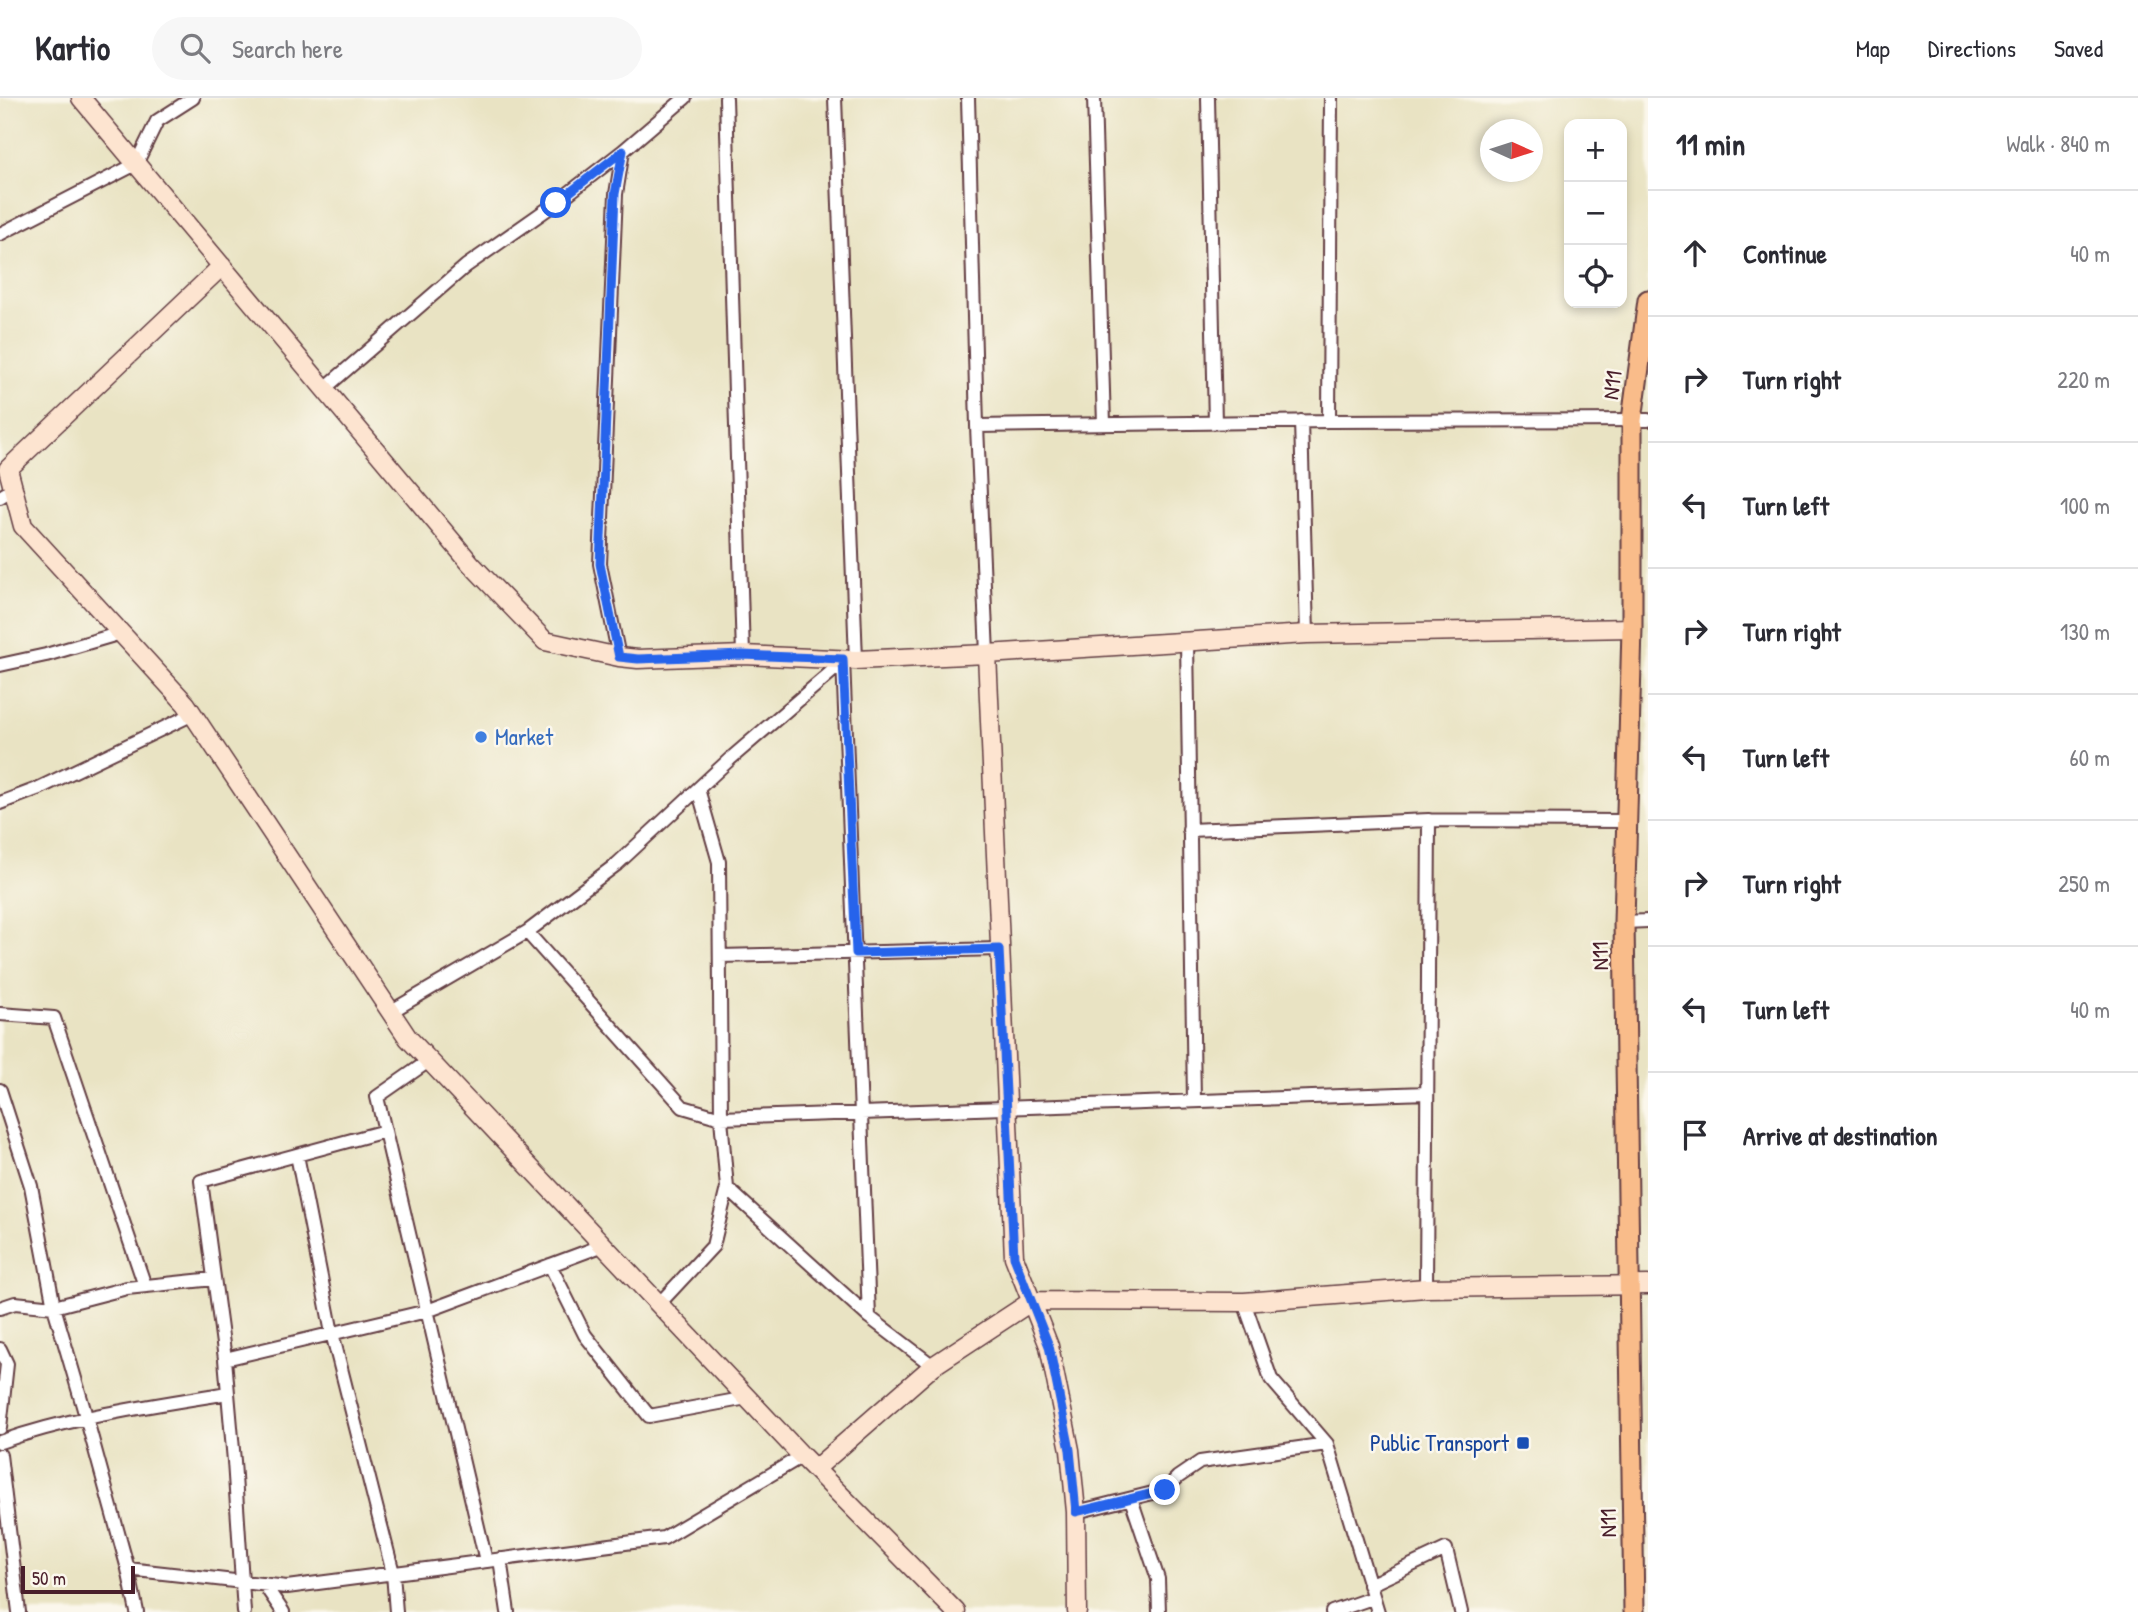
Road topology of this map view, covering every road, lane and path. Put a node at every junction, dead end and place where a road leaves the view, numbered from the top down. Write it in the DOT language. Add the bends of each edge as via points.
graph roads {
  1 [pos="81,98"];
  2 [pos="193,98"];
  3 [pos="685,98"];
  4 [pos="726,98"];
  5 [pos="835,98"];
  6 [pos="968,98"];
  7 [pos="1094,98"];
  8 [pos="1208,98"];
  9 [pos="1331,98"];
  10 [pos="178,103"];
  11 [pos="623,151"];
  12 [pos="136,164"];
  13 [pos="0,234"];
  14 [pos="222,266"];
  15 [pos="1648,300"];
  16 [pos="324,389"];
  17 [pos="1640,420"];
  18 [pos="1301,421"];
  19 [pos="1329,421"];
  20 [pos="1215,422"];
  21 [pos="1104,424"];
  22 [pos="977,426"];
  23 [pos="4,463"];
  24 [pos="7,493"];
  25 [pos="1640,628"];
  26 [pos="121,633"];
  27 [pos="1307,634"];
  28 [pos="1187,641"];
  29 [pos="986,653"];
  30 [pos="743,655"];
  31 [pos="619,657"];
  32 [pos="850,659"];
  33 [pos="0,665"];
  34 [pos="193,714"];
  35 [pos="698,789"];
  36 [pos="0,803"];
  37 [pos="1429,820"];
  38 [pos="1626,821"];
  39 [pos="1189,830"];
  40 [pos="1648,921"];
  41 [pos="1624,922"];
  42 [pos="527,932"];
  43 [pos="999,949"];
  44 [pos="856,953"];
  45 [pos="720,956"];
  46 [pos="390,1012"];
  47 [pos="0,1014"];
  48 [pos="430,1060"];
  49 [pos="0,1090"];
  50 [pos="1427,1093"];
  51 [pos="1194,1101"];
  52 [pos="1006,1108"];
  53 [pos="860,1113"];
  54 [pos="721,1118"];
  55 [pos="385,1131"];
  56 [pos="297,1155"];
  57 [pos="727,1188"];
  58 [pos="604,1245"];
  59 [pos="550,1265"];
  60 [pos="214,1279"];
  61 [pos="1639,1285"];
  62 [pos="145,1286"];
  63 [pos="1426,1287"];
  64 [pos="1032,1301"];
  65 [pos="1244,1302"];
  66 [pos="659,1304"];
  67 [pos="54,1307"];
  68 [pos="0,1308"];
  69 [pos="426,1311"];
  70 [pos="869,1317"];
  71 [pos="332,1333"];
  72 [pos="0,1349"];
  73 [pos="225,1359"];
  74 [pos="933,1366"];
  75 [pos="228,1394"];
  76 [pos="747,1398"];
  77 [pos="86,1417"];
  78 [pos="0,1428"];
  79 [pos="0,1442"];
  80 [pos="1327,1444"];
  81 [pos="0,1455"];
  82 [pos="802,1456"];
  83 [pos="1639,1460"];
  84 [pos="815,1469"];
  85 [pos="1131,1499"];
  86 [pos="1076,1512"];
  87 [pos="500,1559"];
  88 [pos="485,1561"];
  89 [pos="128,1569"];
  90 [pos="393,1573"];
  91 [pos="242,1582"];
  92 [pos="264,1584"];
  93 [pos="1369,1584"];
  94 [pos="1373,1598"];
  95 [pos="19,1612"];
  96 [pos="137,1612"];
  97 [pos="244,1612"];
  98 [pos="283,1612"];
  99 [pos="396,1612"];
  100 [pos="508,1612"];
  101 [pos="956,1612"];
  102 [pos="1077,1612"];
  103 [pos="1159,1612"];
  104 [pos="1332,1612"];
  105 [pos="1378,1612"];
  106 [pos="1461,1612"];
  107 [pos="1634,1612"];
  1 -- 12 [label="street"];
  2 -- 10 [label="street"];
  3 -- 11 [label="street"];
  4 -- 30 [label="street"];
  5 -- 32 [label="street"];
  6 -- 22 [label="street"];
  7 -- 21 [label="street"];
  8 -- 20 [label="street"];
  9 -- 19 [label="street"];
  10 -- 12 [label="street" via="157,121"];
  11 -- 16 [label="street" via="466,266"];
  11 -- 31 [label="street" via="615,194 600,564"];
  12 -- 13 [label="street"];
  12 -- 14 [label="street"];
  14 -- 16 [label="street"];
  14 -- 23 [label="street"];
  15 -- 17 [label="main road, N11"];
  16 -- 31 [label="street" via="471,564 545,641"];
  17 -- 19 [label="street"];
  17 -- 25 [label="main road, N11"];
  18 -- 19 [label="street"];
  18 -- 20 [label="street"];
  18 -- 27 [label="street"];
  20 -- 21 [label="street"];
  21 -- 22 [label="street"];
  22 -- 29 [label="street"];
  23 -- 24 [label="street"];
  24 -- 26 [label="street" via="23,526"];
  25 -- 27 [label="street"];
  25 -- 38 [label="main road, N11"];
  26 -- 33 [label="street"];
  26 -- 34 [label="street"];
  27 -- 28 [label="street"];
  28 -- 29 [label="street"];
  28 -- 39 [label="street"];
  29 -- 32 [label="street"];
  29 -- 43 [label="street"];
  30 -- 31 [label="street"];
  30 -- 32 [label="street"];
  32 -- 35 [label="street"];
  32 -- 44 [label="street"];
  34 -- 36 [label="street"];
  34 -- 46 [label="street"];
  35 -- 42 [label="street" via="617,864"];
  35 -- 45 [label="street" via="719,862"];
  37 -- 38 [label="street"];
  37 -- 39 [label="street"];
  37 -- 50 [label="street"];
  38 -- 41 [label="main road, N11"];
  39 -- 51 [label="street"];
  40 -- 41 [label="street"];
  41 -- 61 [label="main road, N11"];
  42 -- 46 [label="street"];
  42 -- 54 [label="street" via="683,1107"];
  43 -- 44 [label="street"];
  43 -- 52 [label="street"];
  44 -- 45 [label="street"];
  44 -- 53 [label="street"];
  45 -- 54 [label="street"];
  46 -- 48 [label="street"];
  47 -- 62 [label="street" via="54,1018"];
  48 -- 55 [label="street" via="377,1097"];
  48 -- 58 [label="street"];
  49 -- 67 [label="street" via="32,1186"];
  50 -- 51 [label="street"];
  50 -- 63 [label="street"];
  51 -- 52 [label="street"];
  52 -- 53 [label="street"];
  52 -- 64 [label="street" via="1014,1257"];
  53 -- 54 [label="street"];
  53 -- 70 [label="street"];
  54 -- 57 [label="street"];
  55 -- 56 [label="street"];
  55 -- 69 [label="street"];
  56 -- 60 [label="street" via="201,1181"];
  56 -- 71 [label="street"];
  57 -- 66 [label="street" via="713,1246"];
  57 -- 70 [label="street"];
  58 -- 59 [label="street"];
  58 -- 66 [label="street"];
  59 -- 69 [label="street"];
  59 -- 76 [label="street" via="585,1335 649,1416"];
  60 -- 62 [label="street"];
  60 -- 73 [label="street"];
  61 -- 63 [label="street"];
  61 -- 83 [label="main road, N11"];
  62 -- 67 [label="street"];
  63 -- 65 [label="street"];
  64 -- 65 [label="street"];
  64 -- 74 [label="street"];
  64 -- 86 [label="street" via="1049,1346 1070,1450"];
  65 -- 80 [label="street" via="1271,1379"];
  66 -- 76 [label="street"];
  67 -- 68 [label="street" via="15,1303"];
  67 -- 77 [label="street"];
  69 -- 71 [label="street"];
  69 -- 88 [label="street"];
  70 -- 74 [label="street"];
  71 -- 73 [label="street"];
  71 -- 90 [label="street"];
  72 -- 78 [label="street" via="7,1364"];
  73 -- 75 [label="street"];
  74 -- 84 [label="street"];
  75 -- 77 [label="street"];
  75 -- 91 [label="street"];
  76 -- 82 [label="street"];
  77 -- 79 [label="street"];
  77 -- 89 [label="street"];
  80 -- 85 [label="street" via="1200,1462 1165,1490"];
  80 -- 93 [label="street"];
  81 -- 95 [label="street"];
  82 -- 84 [label="street"];
  82 -- 87 [label="street" via="664,1538"];
  83 -- 107 [label="main road, N11"];
  84 -- 101 [label="street"];
  85 -- 86 [label="street"];
  85 -- 103 [label="street" via="1157,1579"];
  86 -- 102 [label="street"];
  87 -- 88 [label="street"];
  87 -- 100 [label="street"];
  88 -- 90 [label="street"];
  89 -- 91 [label="street"];
  89 -- 96 [label="street"];
  90 -- 92 [label="street" via="287,1587"];
  90 -- 99 [label="street"];
  91 -- 92 [label="street"];
  91 -- 97 [label="street"];
  92 -- 98 [label="street"];
  93 -- 94 [label="street"];
  93 -- 106 [label="street" via="1446,1549"];
  94 -- 104 [label="street"];
  94 -- 105 [label="street"];
}
